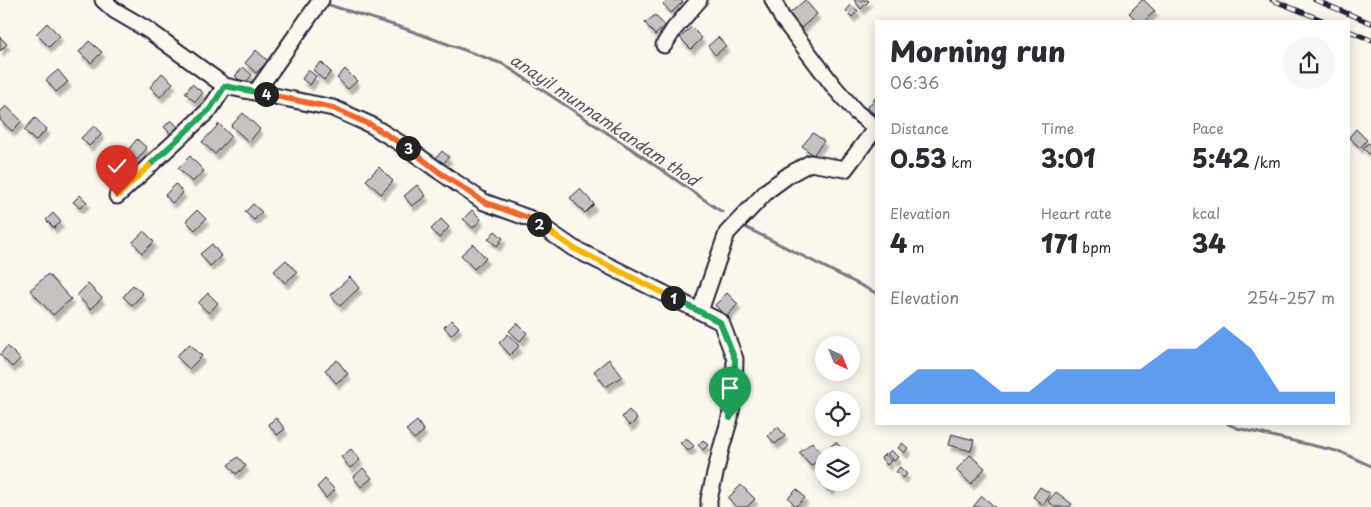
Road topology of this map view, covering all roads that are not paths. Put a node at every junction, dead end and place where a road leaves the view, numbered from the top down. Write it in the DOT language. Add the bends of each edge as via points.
graph roads {
  1 [pos="103,0"];
  2 [pos="321,0"];
  3 [pos="699,0"];
  4 [pos="773,0"];
  5 [pos="664,45"];
  6 [pos="225,86"];
  7 [pos="256,92"];
  8 [pos="875,127"];
  9 [pos="875,129"];
  10 [pos="117,196"];
  11 [pos="700,311"];
  12 [pos="709,507"];
  1 -- 6 [label="street"];
  2 -- 7 [label="street"];
  3 -- 5 [label="street"];
  4 -- 8 [label="street" via="782,18 834,88"];
  6 -- 7 [label="street"];
  6 -- 10 [label="street" via="210,109"];
  7 -- 11 [label="street" via="333,108 371,125 484,202 531,219 573,248"];
  9 -- 11 [label="street" via="845,169 810,163 768,190 727,233"];
  11 -- 12 [label="street" via="720,322 735,360 730,418"];
}
